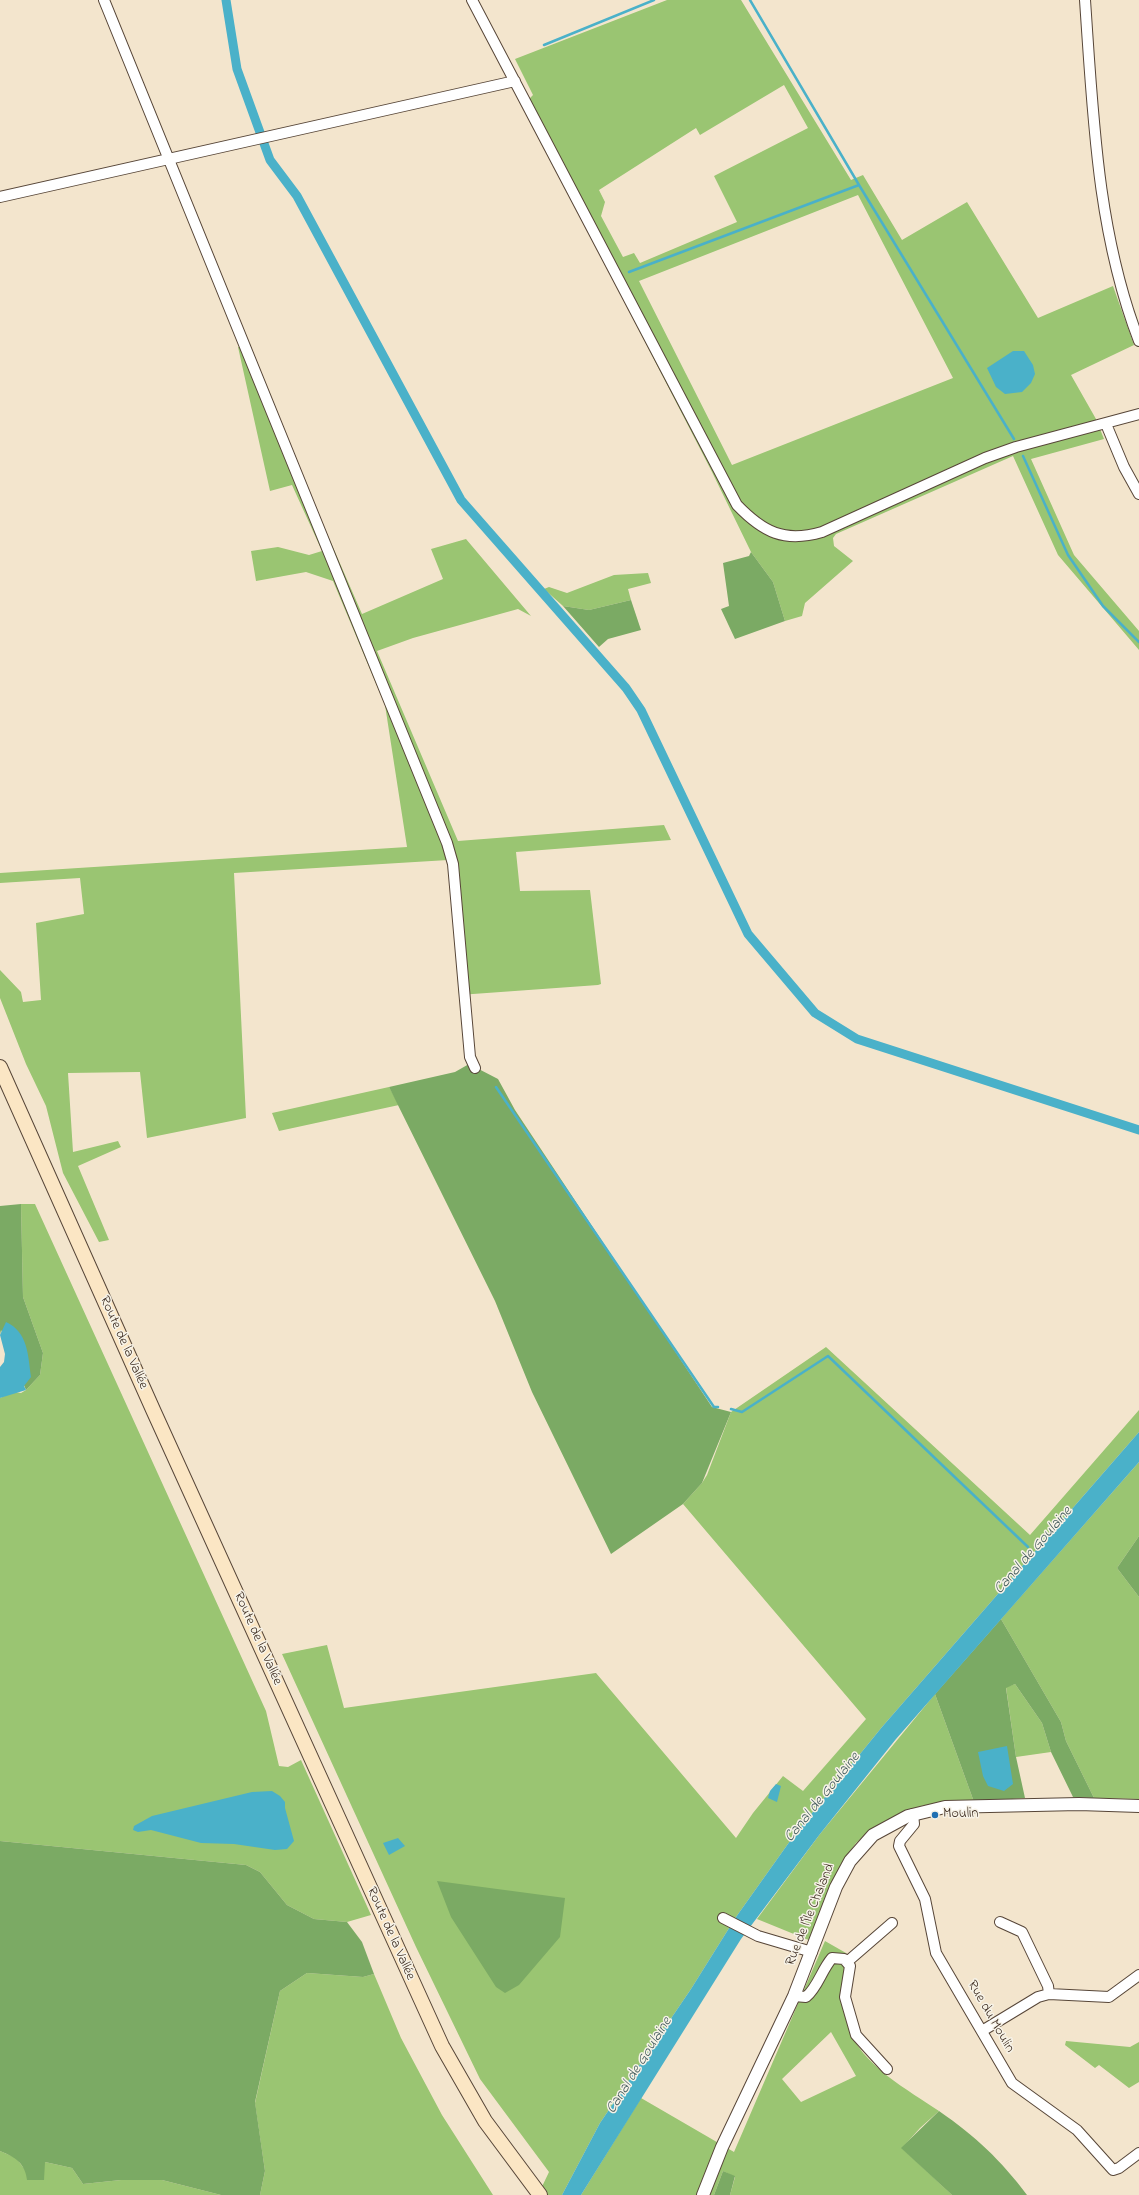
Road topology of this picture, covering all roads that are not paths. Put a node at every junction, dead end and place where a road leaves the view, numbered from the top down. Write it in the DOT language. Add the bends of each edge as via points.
graph roads {
  1 [pos="104,0"];
  2 [pos="472,0"];
  3 [pos="1085,0"];
  4 [pos="515,82"];
  5 [pos="168,160"];
  6 [pos="0,197"];
  7 [pos="1139,340"];
  8 [pos="1139,414"];
  9 [pos="1106,424"];
  10 [pos="1139,494"];
  11 [pos="475,1068"];
  12 [pos="1,1071"];
  13 [pos="1139,1806"];
  14 [pos="913,1814"];
  15 [pos="725,1920"];
  16 [pos="1000,1922"];
  17 [pos="892,1923"];
  18 [pos="812,1952"];
  19 [pos="847,1962"];
  20 [pos="1139,1975"];
  21 [pos="1049,1994"];
  22 [pos="794,1996"];
  23 [pos="982,2031"];
  24 [pos="887,2069"];
  25 [pos="1139,2153"];
  26 [pos="540,2195"];
  27 [pos="703,2195"];
  1 -- 5 [label="street"];
  2 -- 4 [label="street"];
  3 -- 7 [label="street" via="1095,142 1109,239 1124,304"];
  4 -- 5 [label="street"];
  4 -- 9 [label="street" via="738,505 750,518 772,533 806,537 822,532 985,458 1016,447"];
  5 -- 6 [label="street"];
  5 -- 11 [label="street" via="296,475 368,644 447,843 453,864 470,1057"];
  8 -- 9 [label="street"];
  9 -- 10 [label="street" via="1124,468"];
  12 -- 26 [label="main road, Route de la Vallée" via="442,2046 486,2121"];
  13 -- 14 [label="street, Rue de l'Île Chaland" via="982,1805 945,1807"];
  14 -- 18 [label="street, Rue de l'Île Chaland" via="873,1835 850,1862 836,1887"];
  14 -- 23 [label="street, Rue du Moulin" via="914,1824 899,1846 925,1899 933,1946"];
  15 -- 18 [label="street" via="758,1936"];
  16 -- 21 [label="street" via="1022,1932 1048,1986"];
  17 -- 19 [label="street"];
  18 -- 22 [label="street, Rue de l'Île Chaland"];
  19 -- 22 [label="street" via="844,1959 832,1958 823,1969 815,1990 806,1997"];
  19 -- 24 [label="street" via="850,1966 845,1997 856,2035"];
  20 -- 21 [label="street" via="1109,1997"];
  21 -- 23 [label="street" via="1038,1997"];
  22 -- 27 [label="street, Rue de l'Île Chaland" via="722,2147"];
  23 -- 25 [label="street, Rue du Moulin" via="1012,2083 1077,2130 1097,2150 1109,2168 1119,2168"];
}
